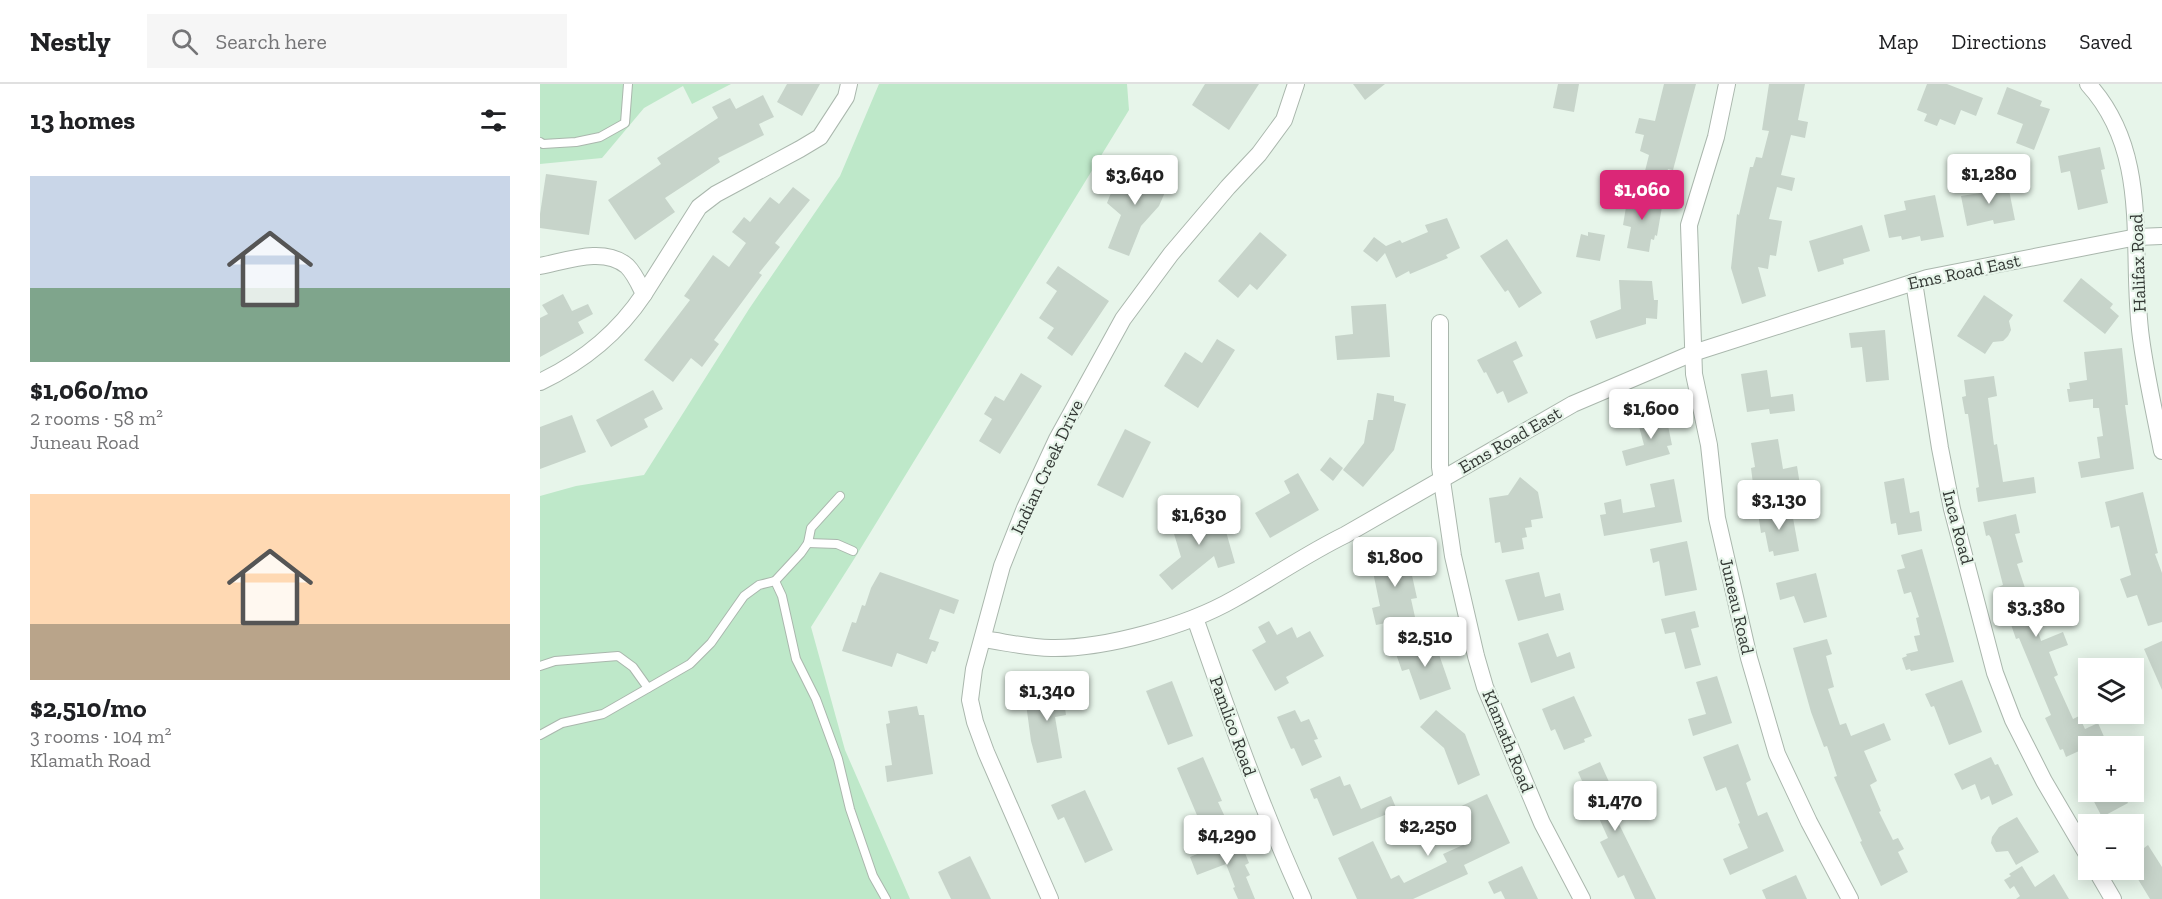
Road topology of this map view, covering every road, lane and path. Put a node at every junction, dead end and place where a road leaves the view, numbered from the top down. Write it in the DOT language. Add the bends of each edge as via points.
graph roads {
  1 [pos="628,84"];
  2 [pos="849,84"];
  3 [pos="1296,84"];
  4 [pos="1727,84"];
  5 [pos="2088,84"];
  6 [pos="540,142"];
  7 [pos="2162,236"];
  8 [pos="2136,237"];
  9 [pos="540,266"];
  10 [pos="1914,282"];
  11 [pos="644,294"];
  12 [pos="1440,323"];
  13 [pos="1693,353"];
  14 [pos="540,382"];
  15 [pos="2162,451"];
  16 [pos="1442,479"];
  17 [pos="840,496"];
  18 [pos="807,543"];
  19 [pos="853,551"];
  20 [pos="775,581"];
  21 [pos="1195,618"];
  22 [pos="983,639"];
  23 [pos="540,666"];
  24 [pos="648,688"];
  25 [pos="540,735"];
  26 [pos="2078,839"];
  27 [pos="2102,880"];
  28 [pos="886,899"];
  29 [pos="1050,899"];
  30 [pos="1303,899"];
  31 [pos="1582,899"];
  32 [pos="1850,899"];
  33 [pos="2113,899"];
  1 -- 6 [label="lane" via="625,123 592,139"];
  2 -- 11 [label="street" via="846,97 820,137 699,207"];
  3 -- 22 [label="street, Indian Creek Drive" via="1284,120 1271,138 1170,254 1123,319 1057,439 1025,508 1002,566"];
  4 -- 13 [label="street, Juneau Road" via="1716,137 1689,225"];
  5 -- 8 [label="street, Halifax Road" via="2110,113 2129,158"];
  7 -- 8 [label="street, Ems Road East"];
  8 -- 10 [label="street, Ems Road East"];
  8 -- 15 [label="street, Halifax Road" via="2141,337"];
  9 -- 11 [label="street" via="604,256 626,265"];
  10 -- 13 [label="street, Ems Road East"];
  10 -- 26 [label="street, Inca Road" via="1950,499 1995,673 2013,720"];
  11 -- 14 [label="street" via="630,315 584,358"];
  12 -- 16 [label="street, Klamath Road"];
  13 -- 16 [label="street, Ems Road East" via="1573,404"];
  13 -- 32 [label="street, Juneau Road" via="1717,518 1749,658 1777,754"];
  16 -- 21 [label="street, Ems Road East"];
  16 -- 31 [label="street, Klamath Road" via="1453,556 1485,687 1542,823"];
  17 -- 18 [label="lane" via="811,528"];
  18 -- 19 [label="lane" via="837,544"];
  18 -- 20 [label="lane"];
  20 -- 24 [label="lane" via="759,585 744,596 711,643 690,664"];
  20 -- 28 [label="lane" via="796,658 816,699 873,876"];
  21 -- 22 [label="street, Ems Road East" via="1093,646 1049,648"];
  21 -- 30 [label="street, Pamlico Road" via="1238,744 1275,840"];
  22 -- 29 [label="street, Indian Creek Drive" via="970,700 975,722"];
  23 -- 24 [label="lane" via="555,661 618,656 633,667"];
  24 -- 25 [label="lane" via="603,714 562,723"];
  27 -- 33 [label="street"];
}
